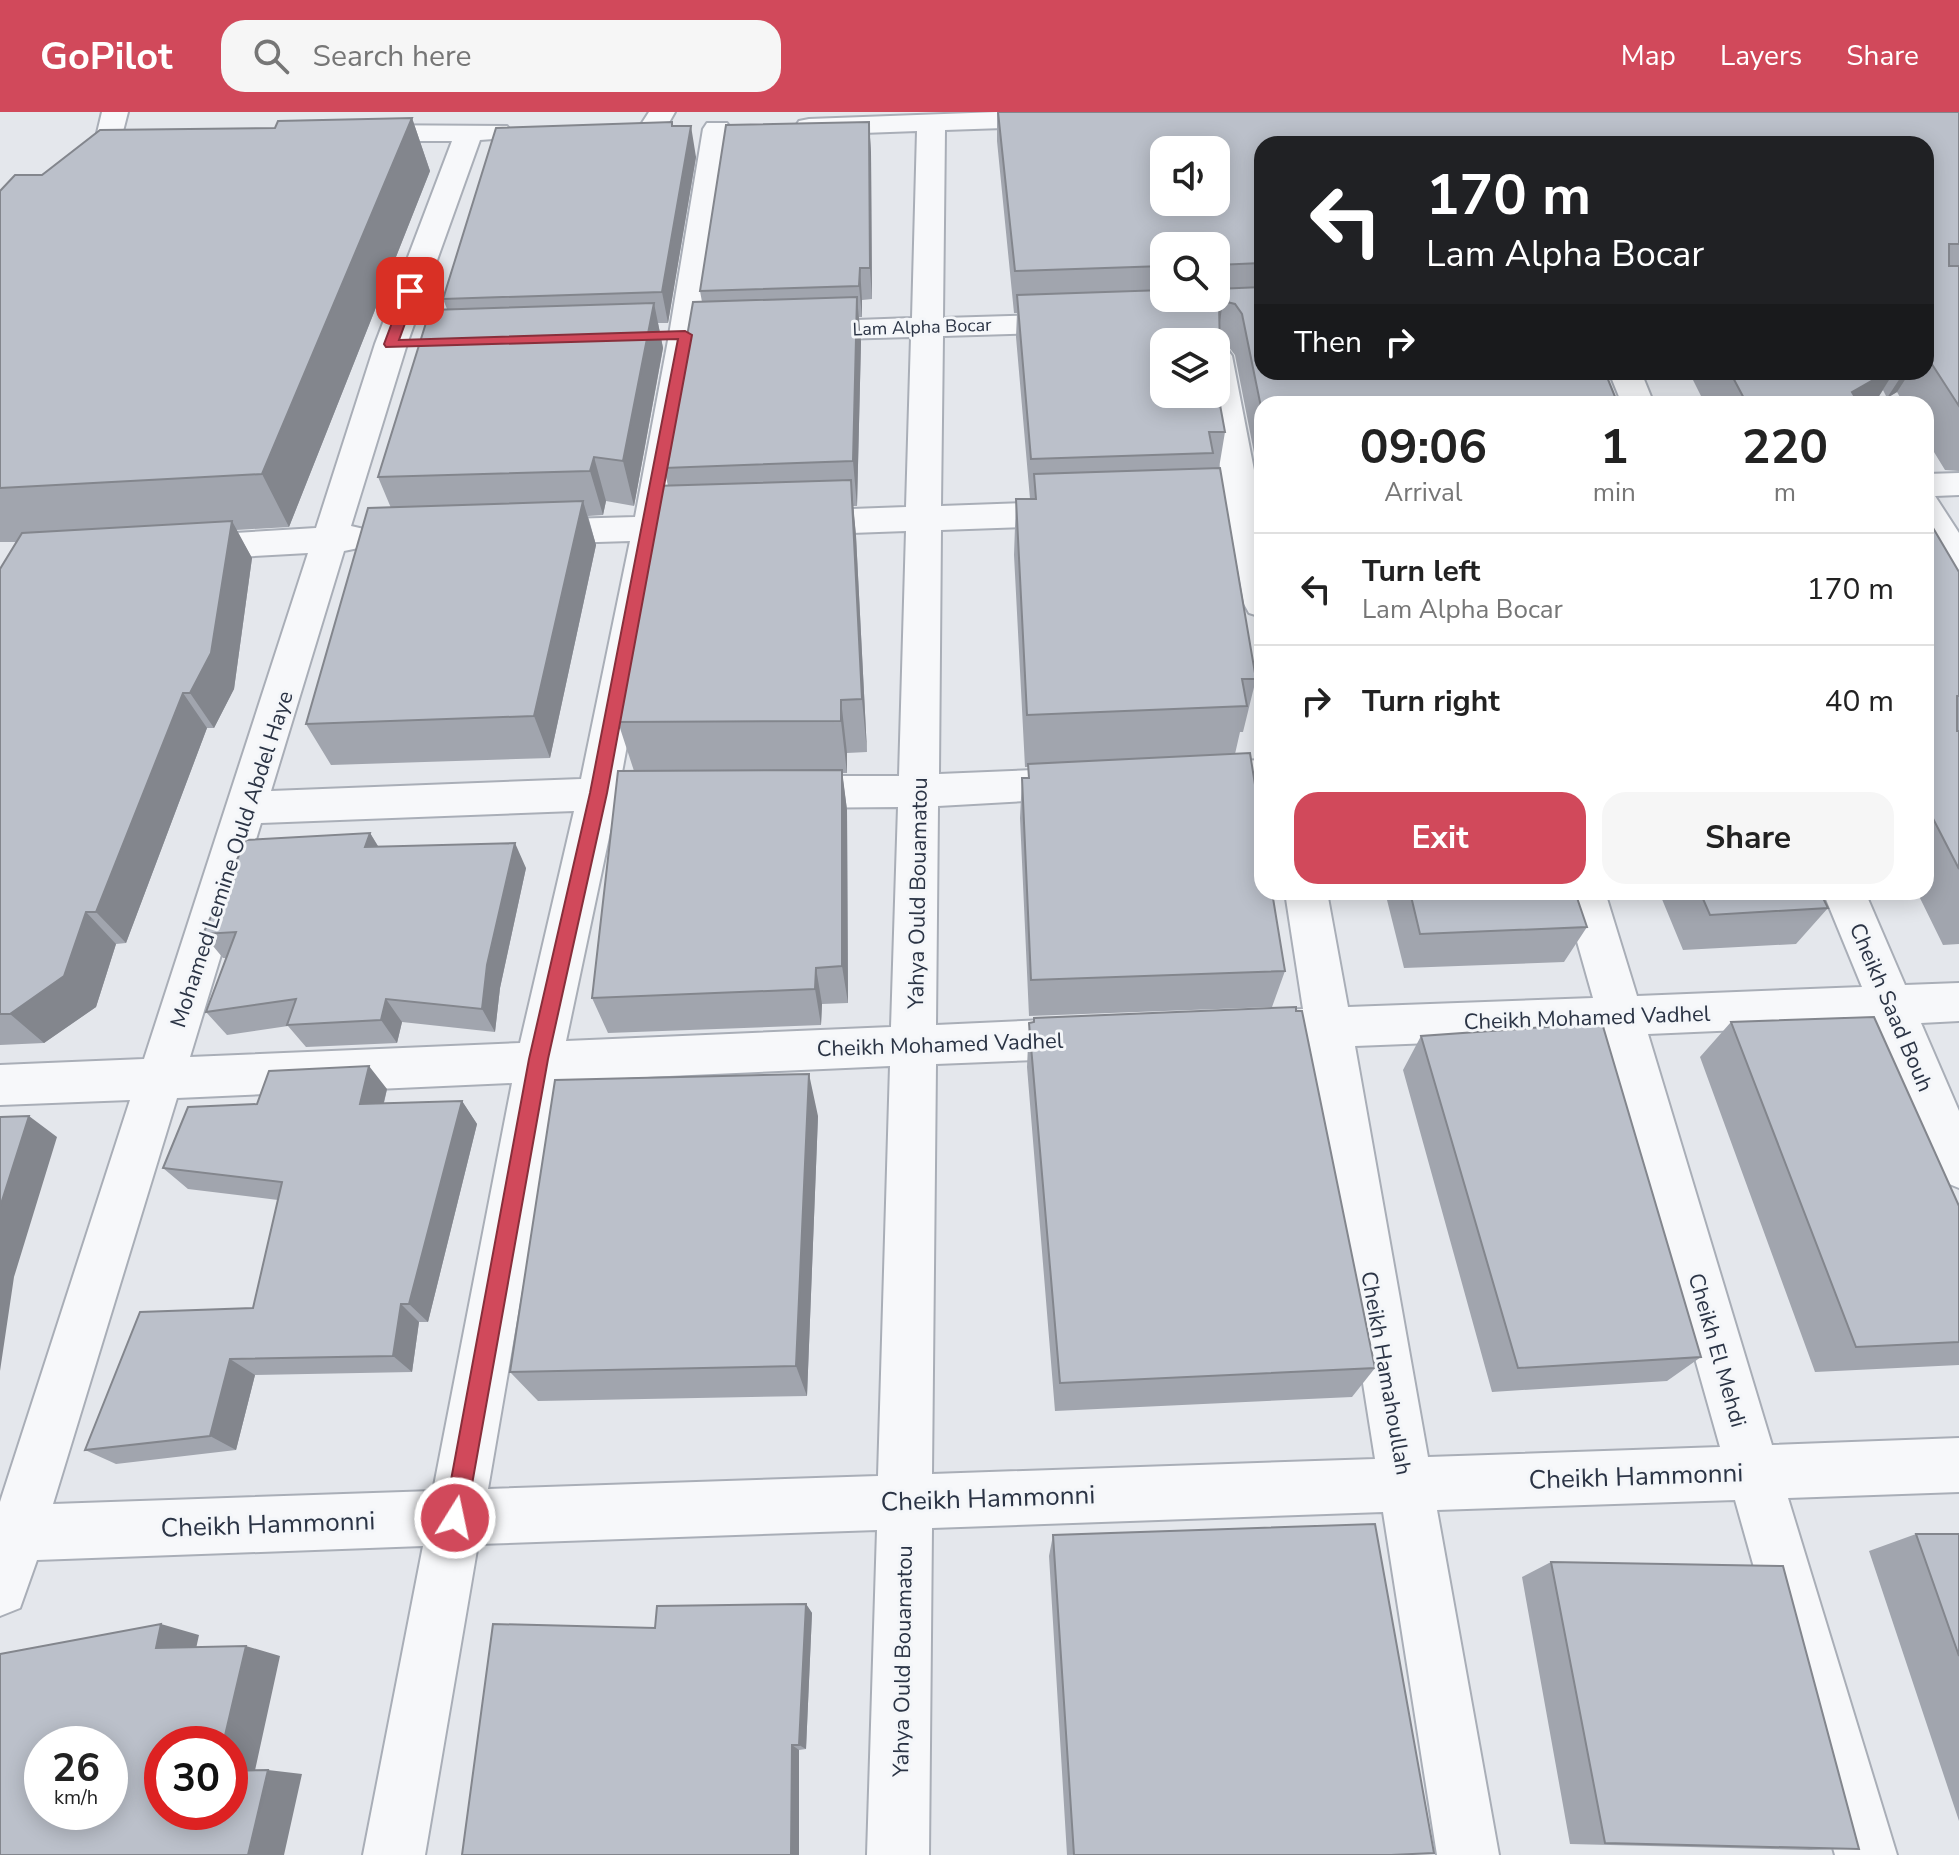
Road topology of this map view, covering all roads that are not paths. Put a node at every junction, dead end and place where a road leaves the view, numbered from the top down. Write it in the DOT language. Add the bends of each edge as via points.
graph roads {
  1 [pos="1091,117"];
  2 [pos="931,123"];
  3 [pos="691,126"];
  4 [pos="778,128"];
  5 [pos="622,130"];
  6 [pos="530,131"];
  7 [pos="107,132"];
  8 [pos="469,132"];
  9 [pos="142,133"];
  10 [pos="329,133"];
  11 [pos="1100,322"];
  12 [pos="927,327"];
  13 [pos="776,332"];
  14 [pos="1229,408"];
  15 [pos="1959,484"];
  16 [pos="1934,485"];
  17 [pos="1252,508"];
  18 [pos="924,518"];
  19 [pos="1934,519"];
  20 [pos="772,524"];
  21 [pos="711,526"];
  22 [pos="650,528"];
  23 [pos="498,533"];
  24 [pos="391,537"];
  25 [pos="330,539"];
  26 [pos="146,550"];
  27 [pos="1959,564"];
  28 [pos="1254,775"];
  29 [pos="918,791"];
  30 [pos="742,792"];
  31 [pos="598,793"];
  32 [pos="662,793"];
  33 [pos="245,808"];
  34 [pos="1307,900"];
  35 [pos="1586,900"];
  36 [pos="1847,900"];
  37 [pos="1959,1002"];
  38 [pos="1892,1005"];
  39 [pos="1620,1015"];
  40 [pos="1329,1028"];
  41 [pos="1201,1033"];
  42 [pos="1137,1036"];
  43 [pos="914,1045"];
  44 [pos="539,1059"];
  45 [pos="161,1077"];
  46 [pos="0,1085"];
  47 [pos="1959,1166"];
  48 [pos="1959,1465"];
  49 [pos="1754,1472"];
  50 [pos="1406,1484"];
  51 [pos="905,1501"];
  52 [pos="455,1518"];
  53 [pos="17,1533"];
  54 [pos="0,1588"];
  55 [pos="394,1855"];
  56 [pos="898,1855"];
  57 [pos="1468,1855"];
  58 [pos="1866,1855"];
  1 -- 2 [label="street"];
  2 -- 4 [label="street"];
  2 -- 12 [label="street, Yahya Ould Bouamatou"];
  3 -- 5 [label="street"];
  3 -- 22 [label="street" via="685,335"];
  6 -- 8 [label="street"];
  7 -- 9 [label="street"];
  8 -- 10 [label="street"];
  8 -- 25 [label="street, Mohamed Lemine Ould Abdel Haye" via="406,344"];
  11 -- 12 [label="street, Lam Alpha Bocar"];
  12 -- 13 [label="street, Lam Alpha Bocar"];
  12 -- 18 [label="street, Yahya Ould Bouamatou"];
  14 -- 17 [label="street"];
  15 -- 16 [label="street"];
  17 -- 18 [label="street"];
  18 -- 20 [label="street"];
  18 -- 29 [label="street, Yahya Ould Bouamatou"];
  19 -- 27 [label="street"];
  21 -- 22 [label="street"];
  22 -- 23 [label="street"];
  22 -- 31 [label="street"];
  24 -- 25 [label="street"];
  25 -- 26 [label="street"];
  25 -- 33 [label="street, Mohamed Lemine Ould Abdel Haye"];
  28 -- 29 [label="street"];
  29 -- 30 [label="street"];
  29 -- 43 [label="street, Yahya Ould Bouamatou"];
  31 -- 32 [label="street"];
  31 -- 33 [label="street"];
  31 -- 44 [label="street"];
  33 -- 45 [label="street, Mohamed Lemine Ould Abdel Haye"];
  34 -- 40 [label="street, Cheikh Hamahoullah"];
  35 -- 39 [label="street, Cheikh El Mehdi"];
  36 -- 38 [label="street, Cheikh Saad Bouh"];
  37 -- 38 [label="street, Cheikh Mohamed Vadhel"];
  38 -- 39 [label="street, Cheikh Mohamed Vadhel"];
  38 -- 47 [label="street, Cheikh Saad Bouh"];
  39 -- 40 [label="street, Cheikh Mohamed Vadhel"];
  39 -- 49 [label="street, Cheikh El Mehdi"];
  40 -- 41 [label="street, Cheikh Mohamed Vadhel"];
  40 -- 50 [label="street, Cheikh Hamahoullah"];
  42 -- 43 [label="street, Cheikh Mohamed Vadhel"];
  43 -- 44 [label="street, Cheikh Mohamed Vadhel"];
  43 -- 51 [label="street, Yahya Ould Bouamatou"];
  44 -- 45 [label="street, Cheikh Mohamed Vadhel"];
  44 -- 52 [label="street"];
  45 -- 46 [label="street, Cheikh Mohamed Vadhel"];
  45 -- 53 [label="street, Mohamed Lemine Ould Abdel Haye"];
  48 -- 49 [label="street, Cheikh Hammonni"];
  49 -- 50 [label="street, Cheikh Hammonni"];
  49 -- 58 [label="street, Cheikh El Mehdi"];
  50 -- 51 [label="street, Cheikh Hammonni"];
  50 -- 57 [label="street, Cheikh Hamahoullah"];
  51 -- 52 [label="street, Cheikh Hammonni"];
  51 -- 56 [label="street, Yahya Ould Bouamatou"];
  52 -- 53 [label="street, Cheikh Hammonni"];
  52 -- 55 [label="street"];
  53 -- 54 [label="street, Mohamed Lemine Ould Abdel Haye"];
}
